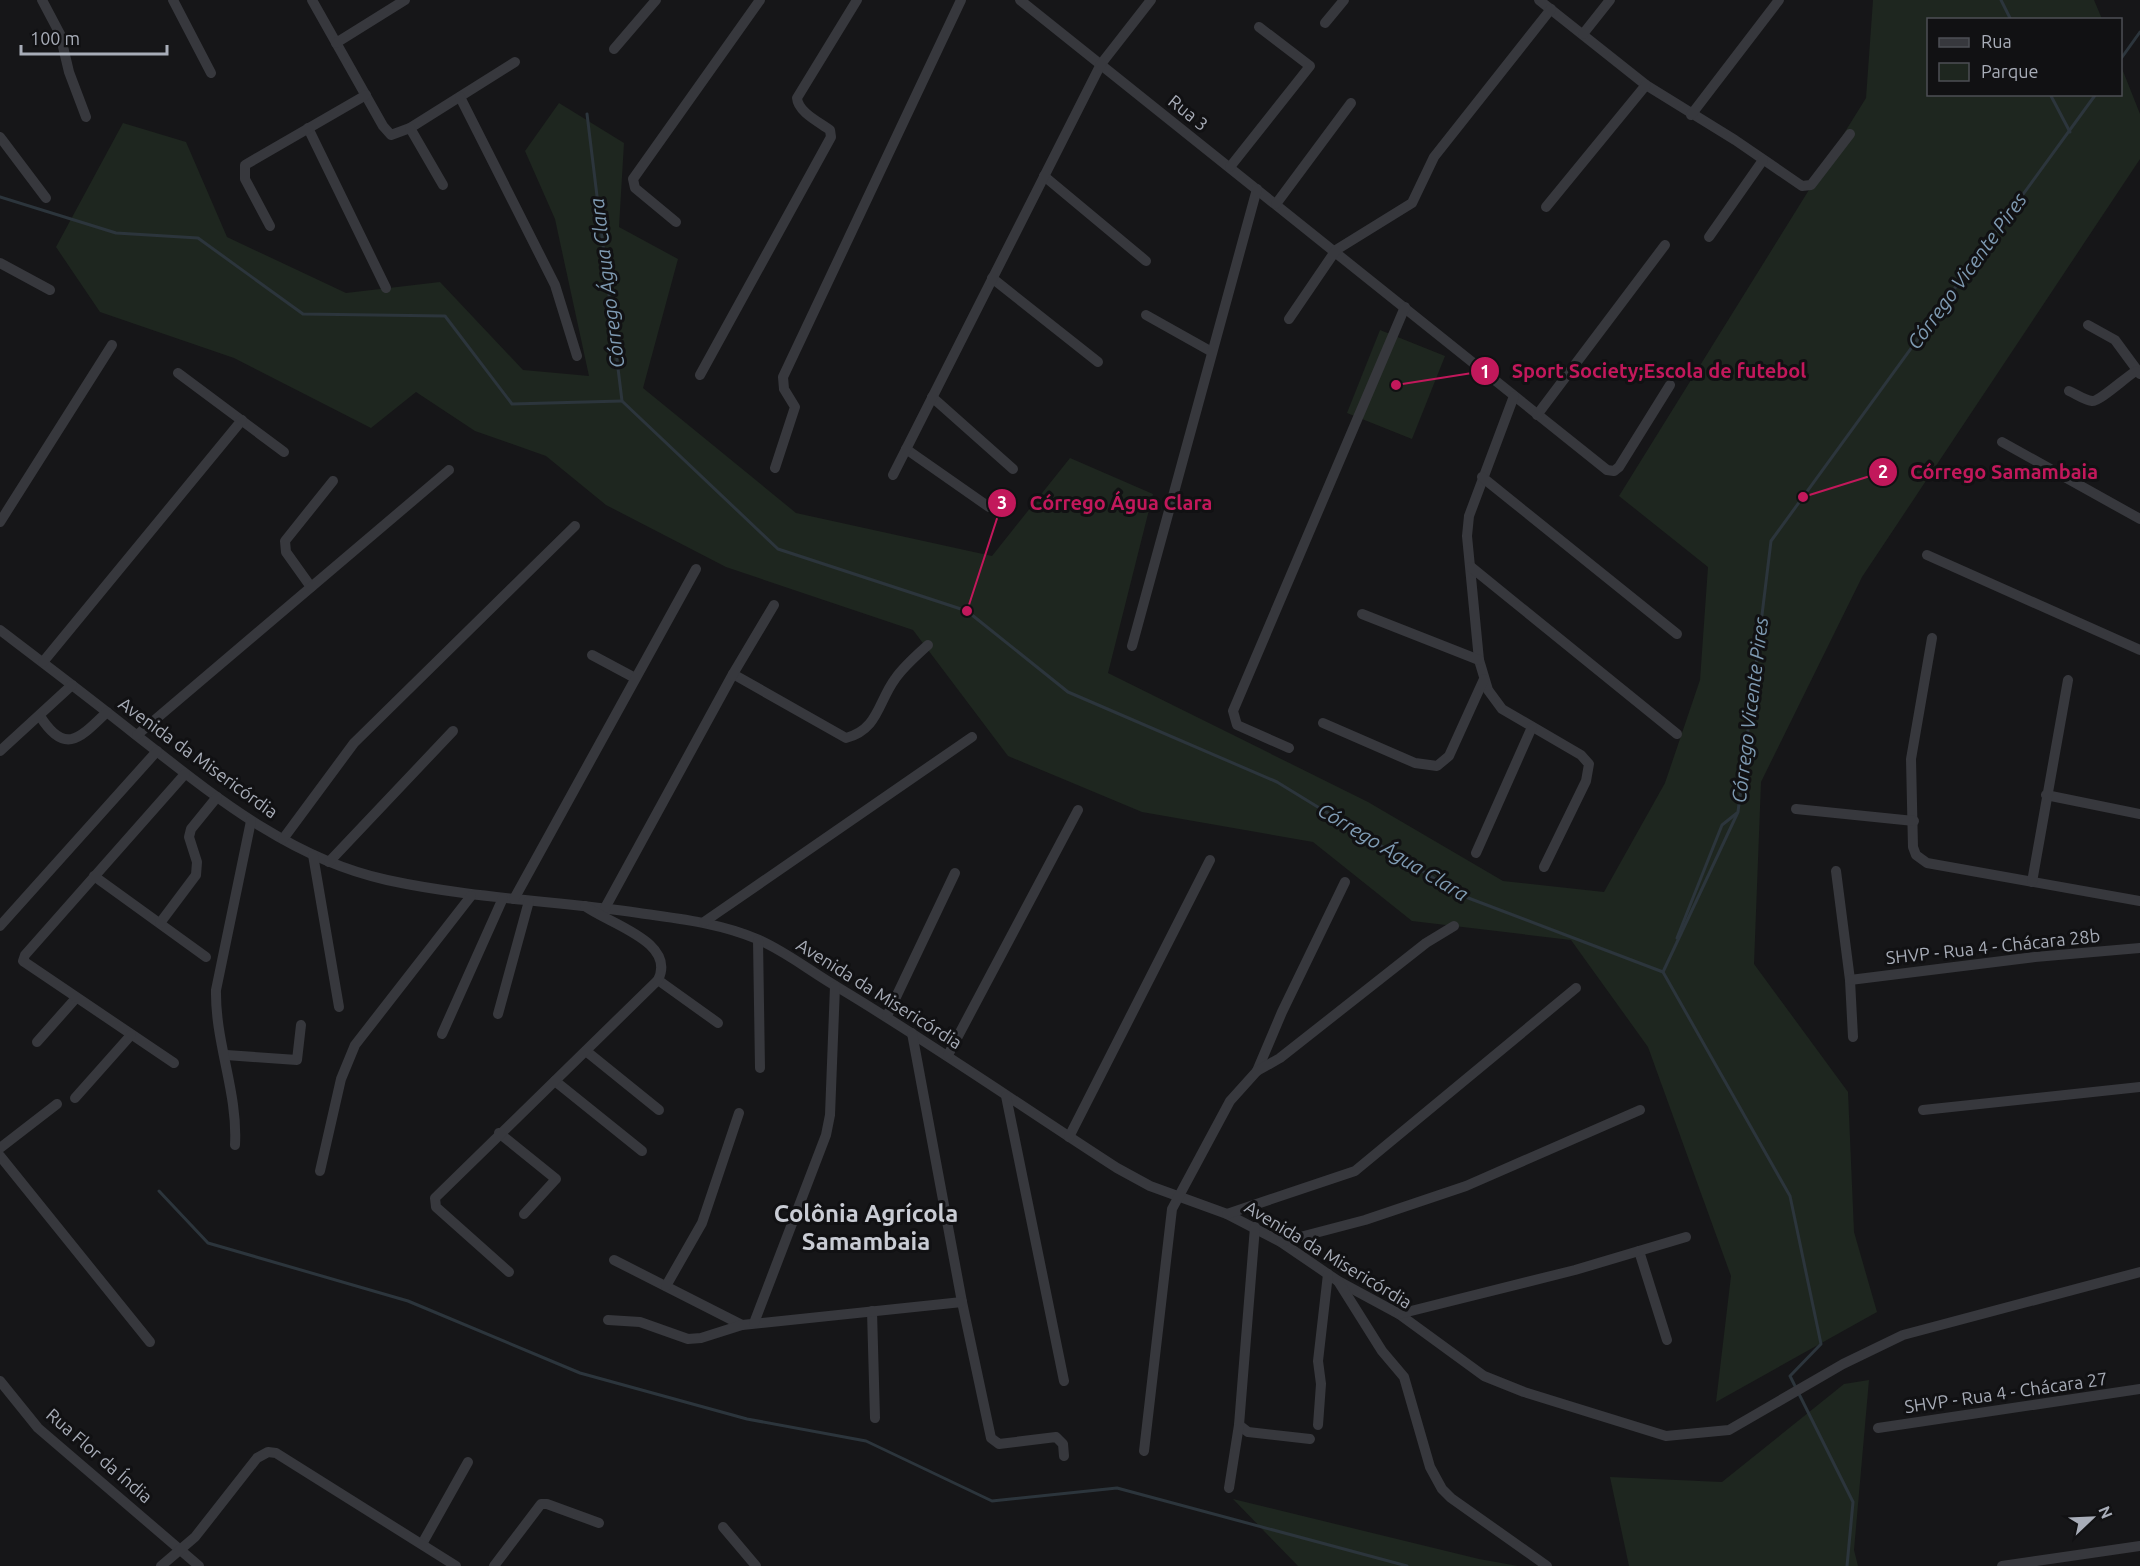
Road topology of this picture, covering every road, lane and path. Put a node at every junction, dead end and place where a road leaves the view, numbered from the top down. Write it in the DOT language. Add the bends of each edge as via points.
graph roads {
  1 [pos="42,0"];
  2 [pos="173,0"];
  3 [pos="312,0"];
  4 [pos="405,0"];
  5 [pos="656,0"];
  6 [pos="760,0"];
  7 [pos="857,0"];
  8 [pos="961,0"];
  9 [pos="1020,0"];
  10 [pos="1151,0"];
  11 [pos="1344,0"];
  12 [pos="1539,0"];
  13 [pos="1610,0"];
  14 [pos="1779,0"];
  15 [pos="1551,9"];
  16 [pos="1325,23"];
  17 [pos="1259,27"];
  18 [pos="1583,34"];
  19 [pos="336,43"];
  20 [pos="614,50"];
  21 [pos="515,62"];
  22 [pos="1101,64"];
  23 [pos="211,73"];
  24 [pos="1646,85"];
  25 [pos="366,95"];
  26 [pos="460,97"];
  27 [pos="1351,103"];
  28 [pos="1691,115"];
  29 [pos="86,117"];
  30 [pos="308,128"];
  31 [pos="410,128"];
  32 [pos="1850,135"];
  33 [pos="0,137"];
  34 [pos="1763,160"];
  35 [pos="1230,168"];
  36 [pos="1044,176"];
  37 [pos="443,185"];
  38 [pos="1257,189"];
  39 [pos="46,198"];
  40 [pos="1276,204"];
  41 [pos="1546,207"];
  42 [pos="676,222"];
  43 [pos="270,226"];
  44 [pos="1709,237"];
  45 [pos="1665,245"];
  46 [pos="1336,250"];
  47 [pos="1146,261"];
  48 [pos="0,263"];
  49 [pos="992,278"];
  50 [pos="386,288"];
  51 [pos="50,290"];
  52 [pos="1405,307"];
  53 [pos="1146,315"];
  54 [pos="1289,319"];
  55 [pos="2088,325"];
  56 [pos="112,345"];
  57 [pos="1212,352"];
  58 [pos="577,357"];
  59 [pos="1098,362"];
  60 [pos="178,373"];
  61 [pos="2138,373"];
  62 [pos="700,375"];
  63 [pos="1670,385"];
  64 [pos="2069,391"];
  65 [pos="1514,396"];
  66 [pos="932,397"];
  67 [pos="1537,415"];
  68 [pos="242,420"];
  69 [pos="2002,442"];
  70 [pos="906,449"];
  71 [pos="284,452"];
  72 [pos="775,468"];
  73 [pos="1013,469"];
  74 [pos="449,470"];
  75 [pos="893,475"];
  76 [pos="1482,477"];
  77 [pos="333,482"];
  78 [pos="989,507"];
  79 [pos="2140,519"];
  80 [pos="0,522"];
  81 [pos="575,526"];
  82 [pos="1927,555"];
  83 [pos="1471,567"];
  84 [pos="696,569"];
  85 [pos="311,587"];
  86 [pos="774,605"];
  87 [pos="1362,614"];
  88 [pos="0,630"];
  89 [pos="1677,634"];
  90 [pos="1932,638"];
  91 [pos="928,645"];
  92 [pos="1132,646"];
  93 [pos="2140,650"];
  94 [pos="592,655"];
  95 [pos="1479,660"];
  96 [pos="43,663"];
  97 [pos="733,675"];
  98 [pos="635,678"];
  99 [pos="1484,679"];
  100 [pos="2068,680"];
  101 [pos="72,685"];
  102 [pos="107,712"];
  103 [pos="39,716"];
  104 [pos="1323,723"];
  105 [pos="1532,727"];
  106 [pos="453,731"];
  107 [pos="1677,734"];
  108 [pos="137,735"];
  109 [pos="972,737"];
  110 [pos="1289,748"];
  111 [pos="0,751"];
  112 [pos="157,751"];
  113 [pos="185,774"];
  114 [pos="2046,795"];
  115 [pos="217,797"];
  116 [pos="1796,809"];
  117 [pos="1078,810"];
  118 [pos="2140,814"];
  119 [pos="251,821"];
  120 [pos="1914,821"];
  121 [pos="283,839"];
  122 [pos="1476,853"];
  123 [pos="313,855"];
  124 [pos="1210,860"];
  125 [pos="329,862"];
  126 [pos="1544,867"];
  127 [pos="1836,871"];
  128 [pos="955,873"];
  129 [pos="94,876"];
  130 [pos="1345,882"];
  131 [pos="2032,882"];
  132 [pos="471,896"];
  133 [pos="509,899"];
  134 [pos="528,901"];
  135 [pos="2140,901"];
  136 [pos="585,906"];
  137 [pos="605,908"];
  138 [pos="704,922"];
  139 [pos="160,923"];
  140 [pos="0,926"];
  141 [pos="1454,926"];
  142 [pos="758,940"];
  143 [pos="2140,948"];
  144 [pos="206,957"];
  145 [pos="658,980"];
  146 [pos="1850,980"];
  147 [pos="835,986"];
  148 [pos="1576,988"];
  149 [pos="76,998"];
  150 [pos="339,1007"];
  151 [pos="498,1014"];
  152 [pos="887,1016"];
  153 [pos="718,1023"];
  154 [pos="301,1025"];
  155 [pos="912,1033"];
  156 [pos="131,1035"];
  157 [pos="442,1035"];
  158 [pos="1853,1037"];
  159 [pos="36,1042"];
  160 [pos="586,1051"];
  161 [pos="226,1055"];
  162 [pos="948,1055"];
  163 [pos="174,1064"];
  164 [pos="760,1068"];
  165 [pos="1257,1071"];
  166 [pos="555,1081"];
  167 [pos="2140,1087"];
  168 [pos="1006,1096"];
  169 [pos="75,1098"];
  170 [pos="57,1104"];
  171 [pos="659,1110"];
  172 [pos="1640,1110"];
  173 [pos="1923,1110"];
  174 [pos="739,1113"];
  175 [pos="499,1133"];
  176 [pos="1069,1137"];
  177 [pos="235,1145"];
  178 [pos="0,1148"];
  179 [pos="642,1151"];
  180 [pos="0,1156"];
  181 [pos="320,1172"];
  182 [pos="1176,1197"];
  183 [pos="524,1214"];
  184 [pos="1227,1214"];
  185 [pos="1255,1227"];
  186 [pos="1686,1237"];
  187 [pos="1281,1242"];
  188 [pos="1639,1251"];
  189 [pos="614,1260"];
  190 [pos="509,1272"];
  191 [pos="2140,1272"];
  192 [pos="1328,1274"];
  193 [pos="1338,1281"];
  194 [pos="666,1286"];
  195 [pos="962,1302"];
  196 [pos="872,1311"];
  197 [pos="1398,1314"];
  198 [pos="608,1320"];
  199 [pos="748,1324"];
  200 [pos="1667,1340"];
  201 [pos="150,1342"];
  202 [pos="1064,1381"];
  203 [pos="1,1385"];
  204 [pos="2140,1389"];
  205 [pos="875,1418"];
  206 [pos="1239,1425"];
  207 [pos="1318,1425"];
  208 [pos="1878,1428"];
  209 [pos="1310,1439"];
  210 [pos="1144,1451"];
  211 [pos="1064,1456"];
  212 [pos="468,1462"];
  213 [pos="1229,1488"];
  214 [pos="599,1523"];
  215 [pos="723,1527"];
  216 [pos="422,1544"];
  217 [pos="2140,1546"];
  218 [pos="182,1550"];
  219 [pos="161,1566"];
  220 [pos="199,1566"];
  221 [pos="456,1566"];
  222 [pos="494,1566"];
  223 [pos="756,1566"];
  224 [pos="1547,1566"];
  225 [pos="2002,1566"];
  1 -- 29 [label="street" via="60,34"];
  2 -- 23 [label="street"];
  3 -- 19 [label="street"];
  4 -- 19 [label="street"];
  5 -- 20 [label="street"];
  6 -- 42 [label="street" via="633,178 635,189"];
  7 -- 62 [label="street" via="797,98 798,105 830,130 831,137"];
  8 -- 72 [label="street" via="783,377 784,389 795,407"];
  9 -- 22 [label="street, Rua 3"];
  10 -- 22 [label="street"];
  11 -- 16 [label="street"];
  12 -- 15 [label="street"];
  13 -- 18 [label="street"];
  14 -- 28 [label="street"];
  15 -- 18 [label="street"];
  15 -- 46 [label="street" via="1439,150 1412,203"];
  17 -- 35 [label="street" via="1310,66"];
  18 -- 24 [label="street"];
  19 -- 25 [label="street"];
  21 -- 26 [label="street"];
  22 -- 35 [label="street, Rua 3"];
  22 -- 36 [label="street"];
  24 -- 28 [label="street"];
  24 -- 41 [label="street"];
  25 -- 30 [label="street"];
  25 -- 31 [label="street" via="389,134"];
  26 -- 31 [label="street"];
  26 -- 58 [label="street" via="555,285"];
  27 -- 40 [label="street"];
  28 -- 34 [label="street"];
  30 -- 43 [label="street" via="243,169"];
  30 -- 50 [label="street"];
  31 -- 37 [label="street"];
  32 -- 34 [label="street" via="1807,187"];
  33 -- 39 [label="street"];
  34 -- 44 [label="street"];
  35 -- 38 [label="street, Rua 3"];
  36 -- 47 [label="street"];
  36 -- 49 [label="street"];
  38 -- 40 [label="street, Rua 3"];
  38 -- 57 [label="street"];
  40 -- 46 [label="street, Rua 3"];
  45 -- 67 [label="street"];
  46 -- 52 [label="street, Rua 3"];
  46 -- 54 [label="street"];
  48 -- 51 [label="street"];
  49 -- 59 [label="street"];
  49 -- 66 [label="street"];
  52 -- 65 [label="street, Rua 3"];
  52 -- 110 [label="street" via="1233,711 1237,725"];
  53 -- 57 [label="street"];
  55 -- 61 [label="street" via="2115,340"];
  56 -- 80 [label="street"];
  57 -- 92 [label="street"];
  60 -- 68 [label="street"];
  61 -- 64 [label="street" via="2121,380 2098,400"];
  63 -- 67 [label="street, Rua 3" via="1619,467 1612,471"];
  65 -- 67 [label="street, Rua 3"];
  65 -- 76 [label="street"];
  66 -- 70 [label="street"];
  66 -- 73 [label="street"];
  68 -- 71 [label="street"];
  68 -- 96 [label="street"];
  69 -- 79 [label="street"];
  70 -- 75 [label="street"];
  70 -- 78 [label="street"];
  74 -- 85 [label="street"];
  76 -- 83 [label="street" via="1468,516"];
  76 -- 89 [label="street"];
  77 -- 85 [label="street" via="285,541 286,552"];
  81 -- 121 [label="street" via="354,743"];
  82 -- 93 [label="street"];
  83 -- 95 [label="street"];
  83 -- 107 [label="street"];
  84 -- 98 [label="street"];
  85 -- 108 [label="street"];
  86 -- 97 [label="street"];
  87 -- 95 [label="street"];
  88 -- 96 [label="street, Avenida da Misericórdia"];
  90 -- 120 [label="street" via="1912,752"];
  91 -- 97 [label="street" via="894,680 874,720 863,731 846,738"];
  94 -- 98 [label="street"];
  95 -- 99 [label="street"];
  96 -- 101 [label="street, Avenida da Misericórdia"];
  97 -- 137 [label="street"];
  98 -- 133 [label="street"];
  99 -- 104 [label="street" via="1449,756 1437,766 1415,763"];
  99 -- 105 [label="street" via="1495,702"];
  100 -- 114 [label="street"];
  101 -- 102 [label="street, Avenida da Misericórdia"];
  101 -- 103 [label="street"];
  102 -- 103 [label="street" via="83,736 72,741 52,734"];
  102 -- 108 [label="street, Avenida da Misericórdia"];
  103 -- 111 [label="street"];
  105 -- 122 [label="street"];
  105 -- 126 [label="street" via="1581,755 1589,764 1586,781"];
  106 -- 125 [label="street"];
  108 -- 112 [label="street, Avenida da Misericórdia"];
  109 -- 138 [label="street"];
  112 -- 113 [label="street, Avenida da Misericórdia"];
  112 -- 140 [label="street"];
  113 -- 115 [label="street, Avenida da Misericórdia"];
  113 -- 129 [label="street"];
  114 -- 118 [label="street"];
  114 -- 131 [label="street"];
  115 -- 119 [label="street, Avenida da Misericórdia"];
  115 -- 139 [label="street" via="191,829 196,875"];
  116 -- 120 [label="street"];
  117 -- 162 [label="street"];
  119 -- 121 [label="street, Avenida da Misericórdia"];
  119 -- 161 [label="street" via="216,990 216,1010"];
  120 -- 131 [label="street" via="1913,847 1922,860"];
  121 -- 123 [label="street, Avenida da Misericórdia"];
  123 -- 125 [label="street, Avenida da Misericórdia"];
  123 -- 150 [label="street"];
  124 -- 176 [label="street"];
  125 -- 132 [label="street, Avenida da Misericórdia" via="386,880"];
  127 -- 146 [label="street"];
  128 -- 152 [label="street"];
  129 -- 139 [label="street"];
  129 -- 149 [label="street" via="23,961"];
  130 -- 165 [label="street"];
  131 -- 135 [label="street"];
  132 -- 133 [label="street, Avenida da Misericórdia"];
  132 -- 181 [label="street" via="355,1045 341,1079"];
  133 -- 134 [label="street, Avenida da Misericórdia"];
  133 -- 157 [label="street"];
  134 -- 136 [label="street, Avenida da Misericórdia"];
  134 -- 151 [label="street"];
  136 -- 137 [label="street, Avenida da Misericórdia"];
  136 -- 145 [label="street" via="653,948 662,958"];
  137 -- 138 [label="street, Avenida da Misericórdia"];
  138 -- 142 [label="street, Avenida da Misericórdia"];
  139 -- 144 [label="street"];
  141 -- 165 [label="street" via="1426,943 1280,1058"];
  142 -- 147 [label="street, Avenida da Misericórdia" via="803,963"];
  142 -- 164 [label="street"];
  143 -- 146 [label="street, SHVP - Rua 4 - Chácara 28b"];
  145 -- 153 [label="street"];
  145 -- 160 [label="street"];
  146 -- 158 [label="street"];
  147 -- 152 [label="street, Avenida da Misericórdia"];
  147 -- 199 [label="street" via="826,1135"];
  148 -- 184 [label="street" via="1355,1171"];
  149 -- 156 [label="street"];
  149 -- 159 [label="street"];
  152 -- 155 [label="street, Avenida da Misericórdia"];
  154 -- 161 [label="street" via="297,1060"];
  155 -- 162 [label="street, Avenida da Misericórdia"];
  155 -- 195 [label="street"];
  156 -- 163 [label="street"];
  156 -- 169 [label="street"];
  160 -- 166 [label="street"];
  160 -- 171 [label="street"];
  161 -- 177 [label="street" via="236,1118"];
  162 -- 168 [label="street, Avenida da Misericórdia"];
  165 -- 182 [label="street" via="1230,1101"];
  166 -- 175 [label="street"];
  166 -- 179 [label="street"];
  167 -- 173 [label="street"];
  168 -- 176 [label="street, Avenida da Misericórdia"];
  168 -- 202 [label="street"];
  170 -- 178 [label="street"];
  172 -- 187 [label="street" via="1466,1186 1365,1220"];
  174 -- 194 [label="street" via="702,1223"];
  175 -- 183 [label="street" via="556,1179"];
  175 -- 190 [label="street" via="434,1203"];
  176 -- 182 [label="street, Avenida da Misericórdia" via="1117,1168"];
  180 -- 201 [label="street"];
  182 -- 184 [label="street, Avenida da Misericórdia"];
  182 -- 210 [label="street" via="1168,1233"];
  184 -- 185 [label="street, Avenida da Misericórdia"];
  185 -- 187 [label="street, Avenida da Misericórdia"];
  185 -- 206 [label="street"];
  186 -- 188 [label="street"];
  187 -- 192 [label="street, Avenida da Misericórdia"];
  188 -- 197 [label="street"];
  188 -- 200 [label="street"];
  189 -- 194 [label="street"];
  191 -- 197 [label="street, Avenida da Misericórdia" via="1903,1335 1729,1430 1666,1436 1499,1383 1470,1367"];
  192 -- 193 [label="street, Avenida da Misericórdia"];
  192 -- 207 [label="street" via="1318,1361"];
  193 -- 197 [label="street, Avenida da Misericórdia"];
  193 -- 224 [label="street" via="1382,1351 1404,1377 1430,1467 1442,1489"];
  194 -- 199 [label="street"];
  195 -- 196 [label="street"];
  195 -- 211 [label="street" via="991,1438 999,1444 1056,1437 1063,1444"];
  196 -- 199 [label="street"];
  196 -- 205 [label="street"];
  198 -- 199 [label="street" via="640,1322 688,1339"];
  203 -- 218 [label="street, Rua Flor da Índia" via="46,1435"];
  204 -- 208 [label="street, SHVP - Rua 4 - Chácara 27"];
  206 -- 209 [label="street" via="1248,1432"];
  206 -- 213 [label="street"];
  212 -- 216 [label="street"];
  214 -- 222 [label="street" via="541,1504"];
  215 -- 223 [label="street"];
  216 -- 218 [label="street" via="276,1453 268,1452 257,1458"];
  216 -- 221 [label="street"];
  217 -- 225 [label="street"];
  218 -- 219 [label="street"];
  218 -- 220 [label="street, Rua Flor da Índia"];
}
